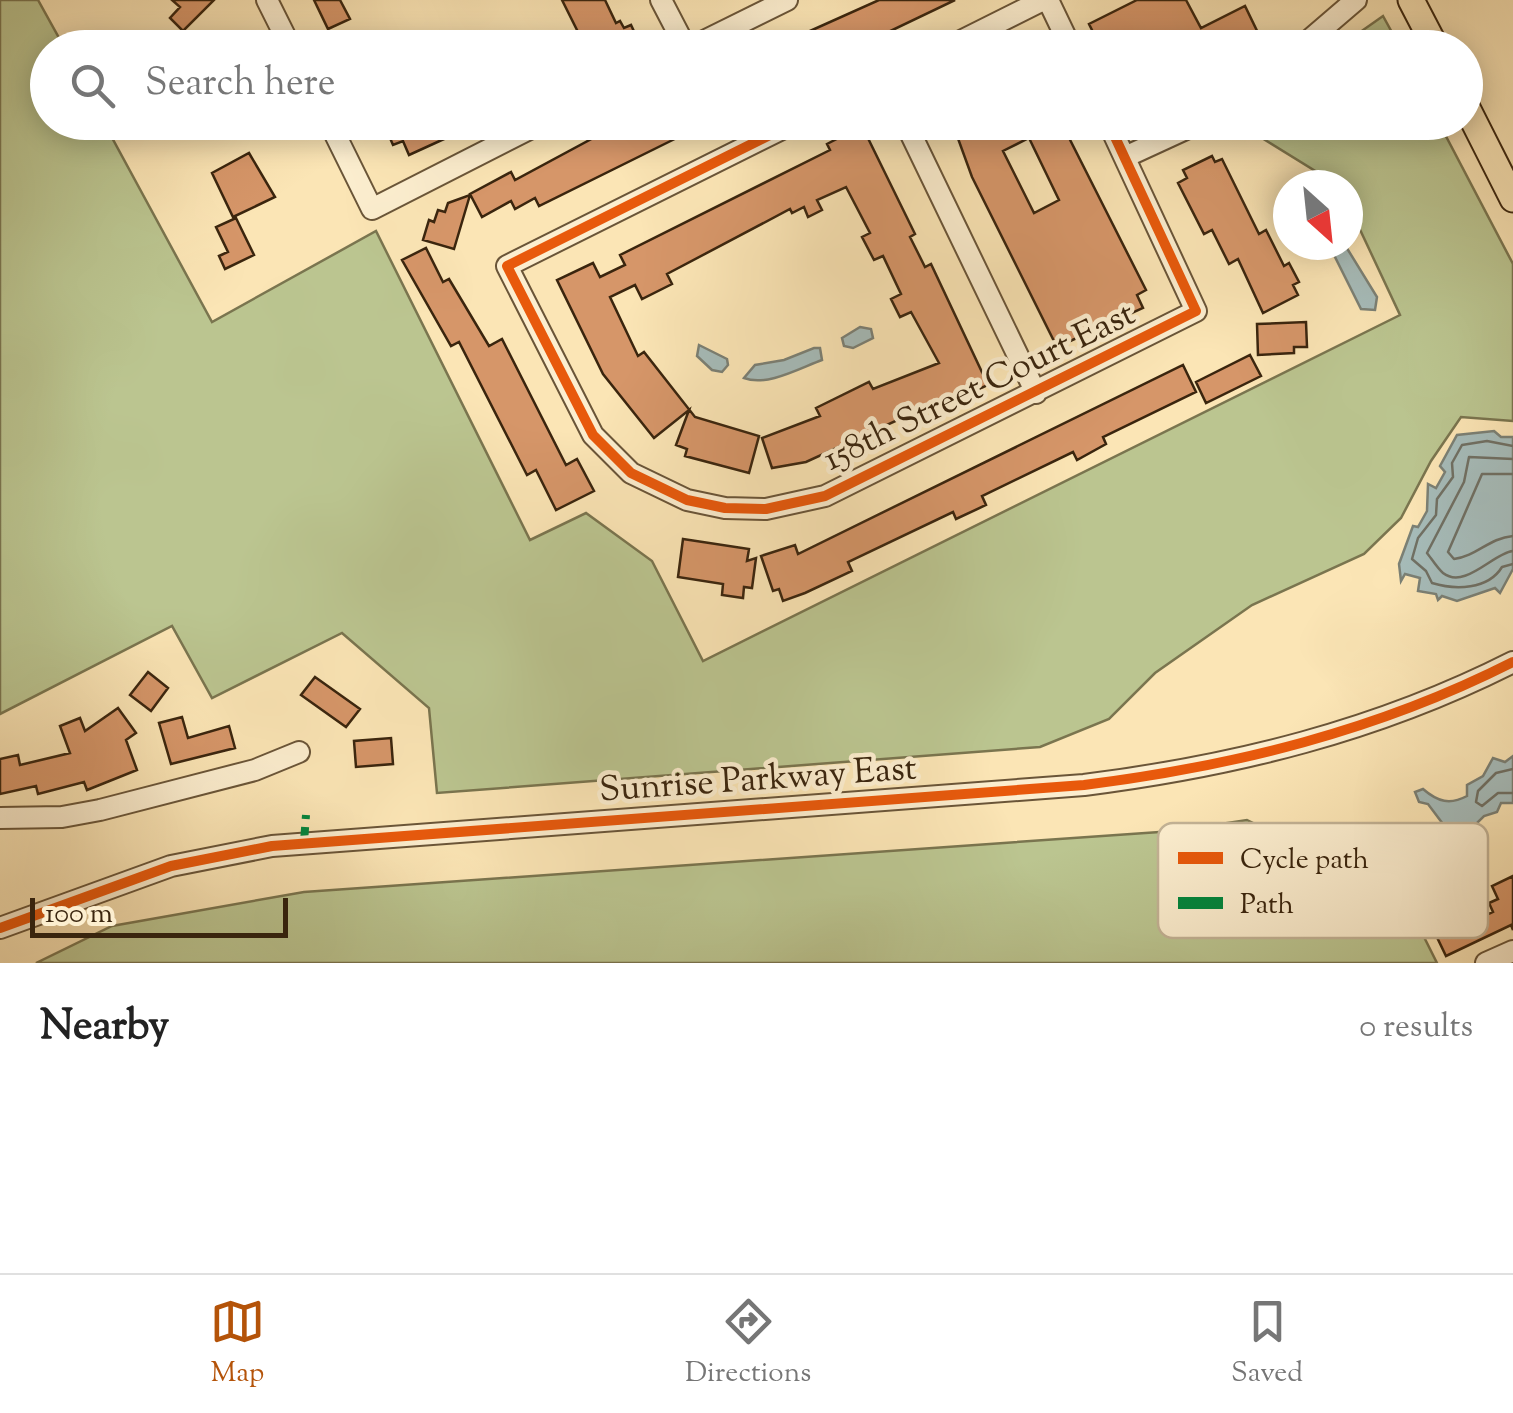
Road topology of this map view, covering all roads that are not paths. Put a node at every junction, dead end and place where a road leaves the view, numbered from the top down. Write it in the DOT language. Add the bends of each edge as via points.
graph roads {
  1 [pos="266,0"];
  2 [pos="661,0"];
  3 [pos="787,0"];
  4 [pos="1045,0"];
  5 [pos="1356,0"];
  6 [pos="1412,0"];
  7 [pos="282,30"];
  8 [pos="678,30"];
  9 [pos="725,30"];
  10 [pos="984,30"];
  11 [pos="1061,30"];
  12 [pos="1321,30"];
  13 [pos="1427,30"];
  14 [pos="337,140"];
  15 [pos="508,140"];
  16 [pos="760,140"];
  17 [pos="914,140"];
  18 [pos="1117,140"];
  19 [pos="1162,140"];
  20 [pos="1483,140"];
  21 [pos="1125,157"];
  22 [pos="1513,199"];
  23 [pos="1036,393"];
  24 [pos="1513,662"];
  25 [pos="299,752"];
  26 [pos="0,818"];
  27 [pos="0,928"];
  28 [pos="1513,951"];
  29 [pos="1486,963"];
  1 -- 7 [label="street"];
  2 -- 8 [label="street"];
  3 -- 9 [label="street"];
  4 -- 10 [label="street"];
  4 -- 11 [label="street"];
  5 -- 12 [label="street"];
  6 -- 13 [label="main road"];
  14 -- 15 [label="street" via="372,209"];
  16 -- 23 [label="street, 158th Street Court East" via="507,266 593,435 631,473 656,488 725,508 766,509 825,496"];
  17 -- 23 [label="street"];
  18 -- 21 [label="street"];
  19 -- 21 [label="street"];
  20 -- 22 [label="main road"];
  21 -- 23 [label="street, 158th Street Court East" via="1196,312"];
  24 -- 27 [label="street, Sunrise Parkway East" via="1380,720 1172,774 272,846 172,866"];
  25 -- 26 [label="street" via="256,770 100,810"];
  28 -- 29 [label="street"];
}
